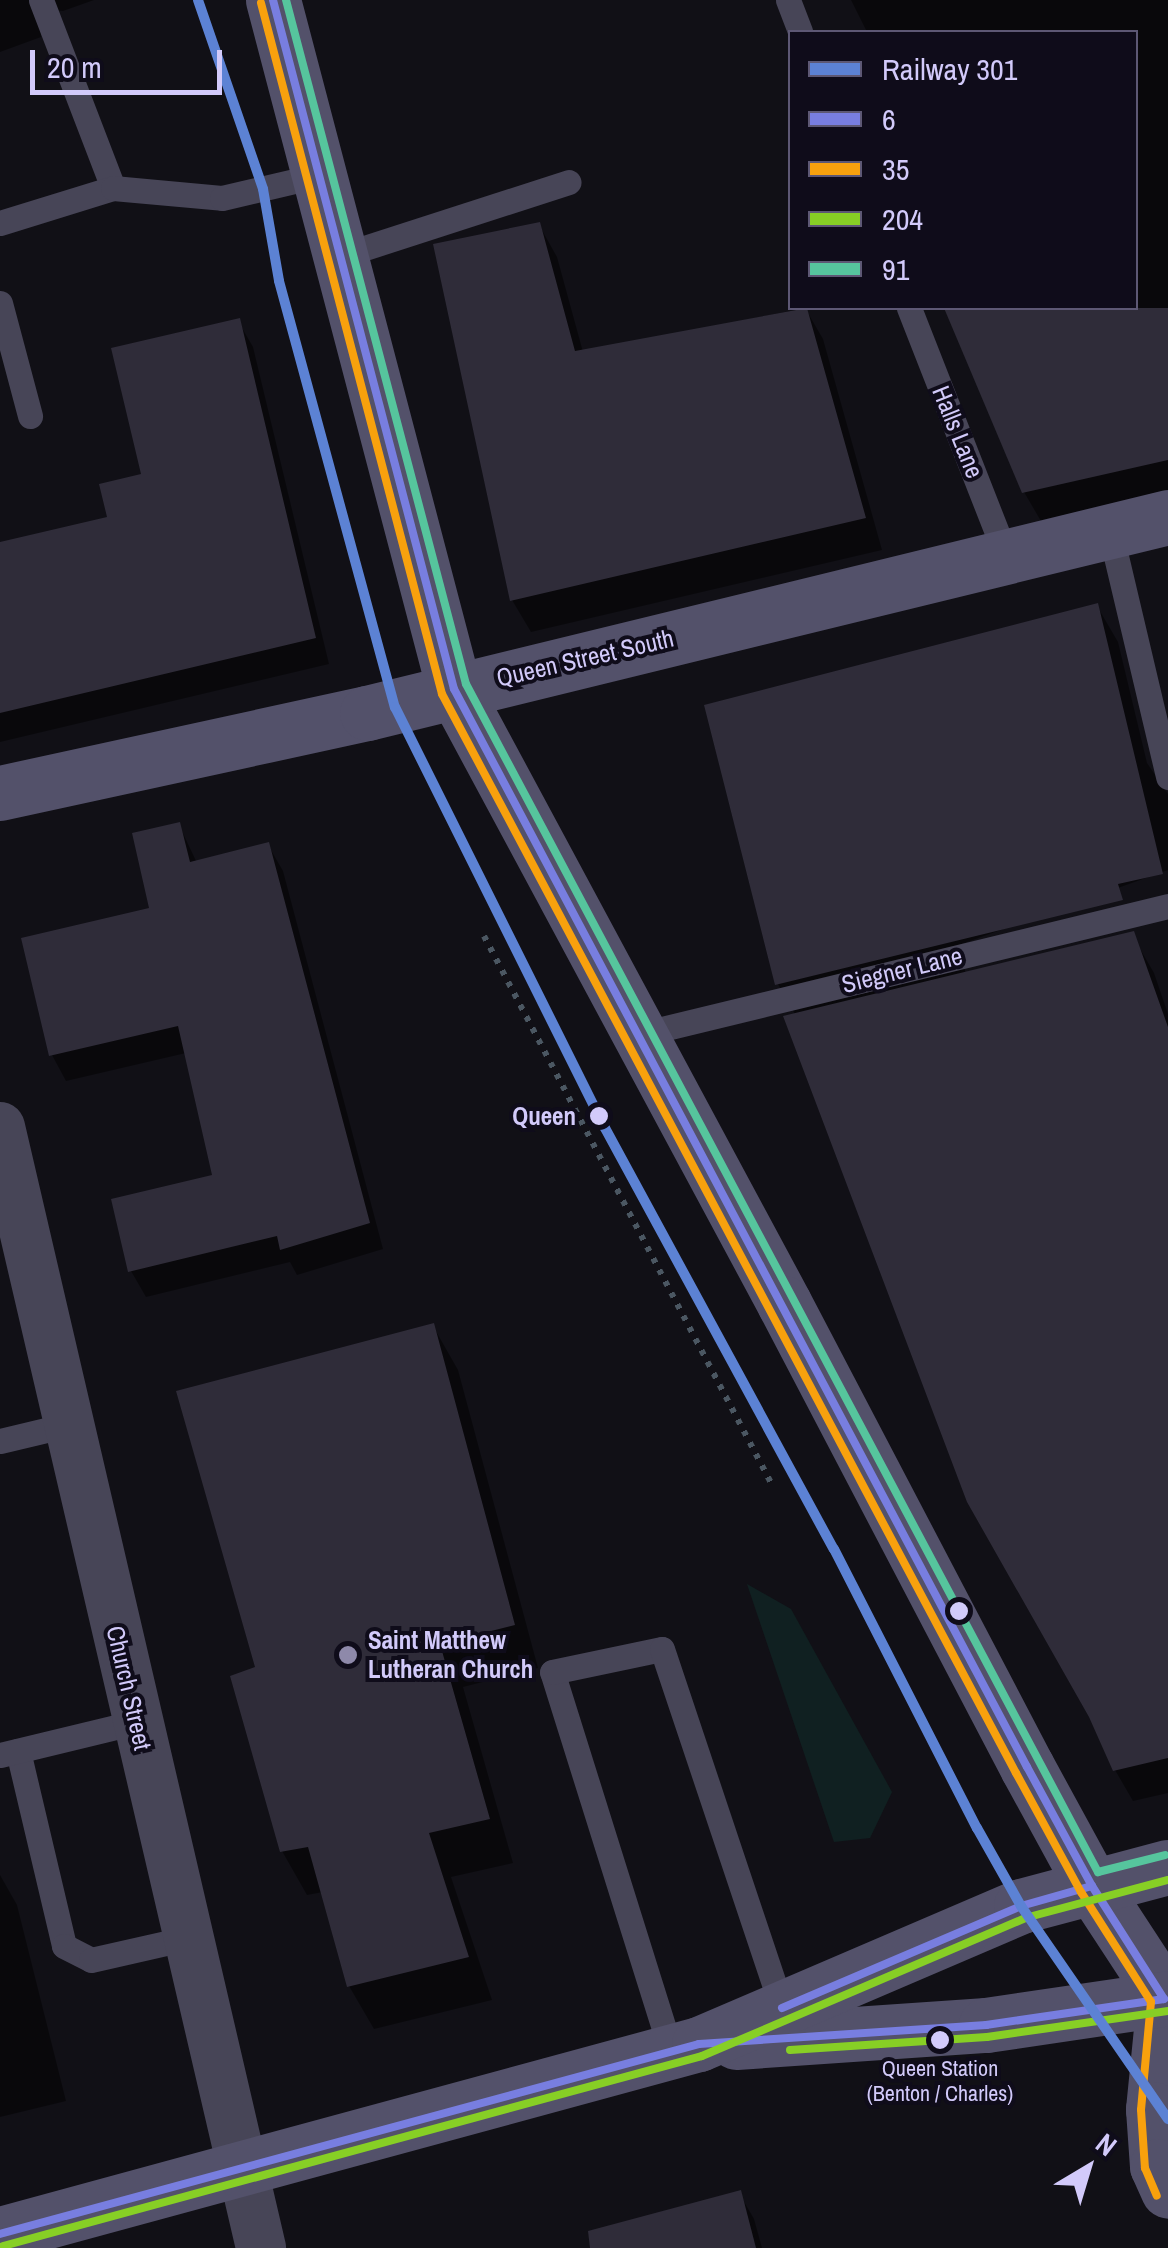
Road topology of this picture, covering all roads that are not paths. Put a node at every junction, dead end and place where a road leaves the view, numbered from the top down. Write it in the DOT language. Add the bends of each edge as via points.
graph roads {
  1 [pos="41,0"];
  2 [pos="274,0"];
  3 [pos="788,0"];
  4 [pos="799,30"];
  5 [pos="316,176"];
  6 [pos="569,182"];
  7 [pos="113,188"];
  8 [pos="0,223"];
  9 [pos="343,254"];
  10 [pos="0,303"];
  11 [pos="910,310"];
  12 [pos="30,416"];
  13 [pos="1168,516"];
  14 [pos="1110,531"];
  15 [pos="1007,558"];
  16 [pos="454,689"];
  17 [pos="1168,777"];
  18 [pos="0,794"];
  19 [pos="1168,906"];
  20 [pos="636,1034"];
  21 [pos="0,1127"];
  22 [pos="67,1425"];
  23 [pos="0,1441"];
  24 [pos="136,1722"];
  25 [pos="9,1753"];
  26 [pos="1168,1867"];
  27 [pos="1092,1886"];
  28 [pos="188,1938"];
  29 [pos="1167,2000"];
  30 [pos="782,2008"];
  31 [pos="685,2048"];
  32 [pos="241,2166"];
  33 [pos="1168,2191"];
  34 [pos="0,2234"];
  35 [pos="261,2248"];
  1 -- 7 [label="lane"];
  2 -- 5 [label="main road"];
  3 -- 4 [label="lane"];
  5 -- 7 [label="lane" via="222,198"];
  5 -- 9 [label="main road"];
  6 -- 9 [label="lane"];
  7 -- 8 [label="lane"];
  9 -- 16 [label="main road"];
  10 -- 12 [label="lane"];
  11 -- 15 [label="lane, Halls Lane"];
  13 -- 14 [label="main road, Queen Street South"];
  14 -- 15 [label="main road, Queen Street South"];
  14 -- 17 [label="lane"];
  15 -- 16 [label="main road, Queen Street South"];
  16 -- 18 [label="main road, Queen Street South"];
  16 -- 20 [label="main road"];
  19 -- 20 [label="lane, Siegner Lane"];
  20 -- 27 [label="main road"];
  21 -- 22 [label="street, Church Street"];
  22 -- 23 [label="lane"];
  22 -- 24 [label="street, Church Street"];
  24 -- 25 [label="lane"];
  24 -- 28 [label="street, Church Street"];
  25 -- 28 [label="lane" via="64,1946 91,1960"];
  26 -- 27 [label="main road"];
  27 -- 29 [label="main road"];
  27 -- 30 [label="main road" via="1021,1906"];
  28 -- 32 [label="street, Church Street"];
  29 -- 31 [label="main road" via="986,2026"];
  29 -- 33 [label="main road" via="1152,2109 1157,2166"];
  30 -- 31 [label="main road"];
  30 -- 31 [label="lane" via="662,1650 552,1672"];
  31 -- 32 [label="main road"];
  32 -- 34 [label="main road"];
  32 -- 35 [label="street, Church Street"];
}
